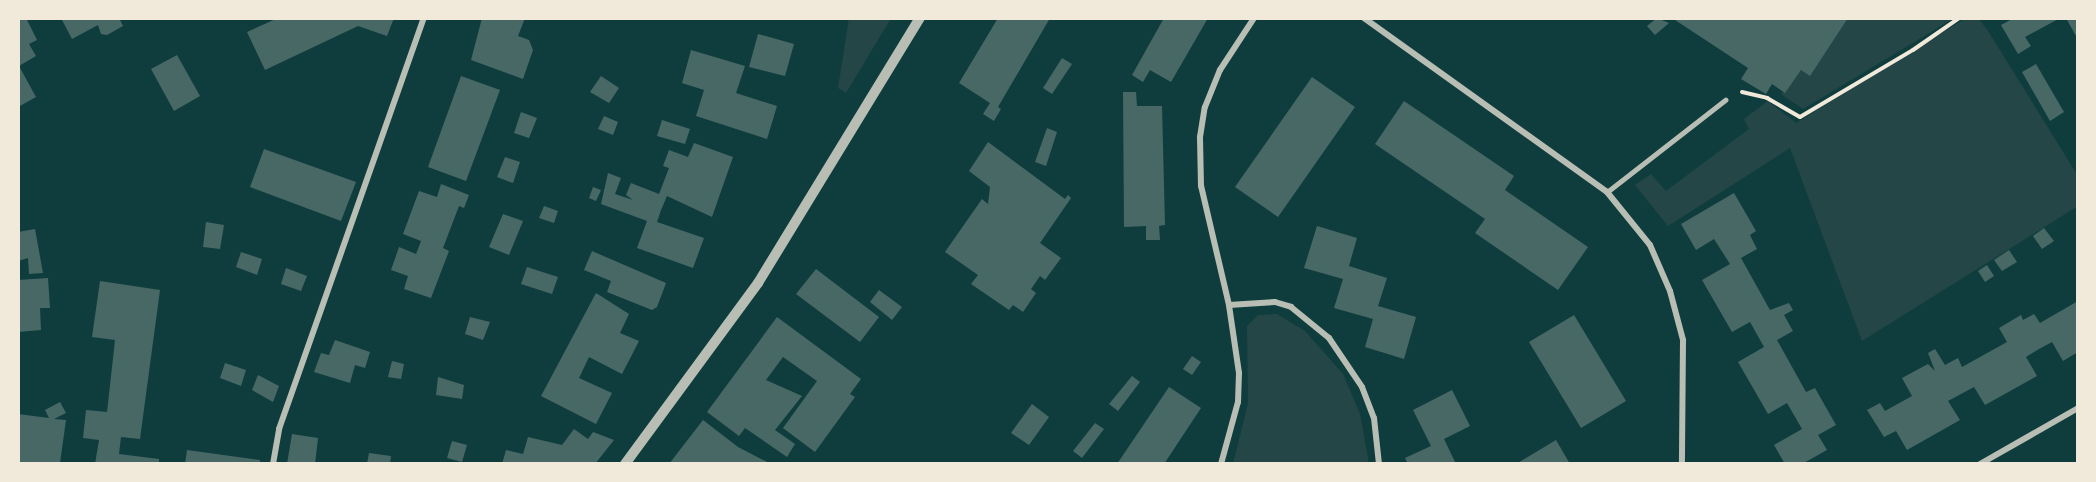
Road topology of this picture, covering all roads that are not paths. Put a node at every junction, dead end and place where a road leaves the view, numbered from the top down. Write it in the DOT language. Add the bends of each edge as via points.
graph roads {
  1 [pos="424,18"];
  2 [pos="920,18"];
  3 [pos="1254,18"];
  4 [pos="1364,18"];
  5 [pos="1725,100"];
  6 [pos="1607,192"];
  7 [pos="1229,305"];
  8 [pos="2078,408"];
  9 [pos="273,464"];
  10 [pos="625,464"];
  11 [pos="1221,464"];
  12 [pos="1379,464"];
  13 [pos="1682,464"];
  14 [pos="1980,464"];
  1 -- 9 [label="street" via="279,429"];
  2 -- 10 [label="street" via="758,283"];
  3 -- 7 [label="street" via="1220,70 1205,107 1200,137 1202,186"];
  4 -- 6 [label="street"];
  5 -- 6 [label="lane"];
  6 -- 13 [label="street" via="1650,245 1670,291 1683,340"];
  7 -- 11 [label="street" via="1237,344 1238,402"];
  7 -- 12 [label="street" via="1275,302 1291,307 1329,338 1362,387 1374,418"];
  8 -- 14 [label="street"];
}
